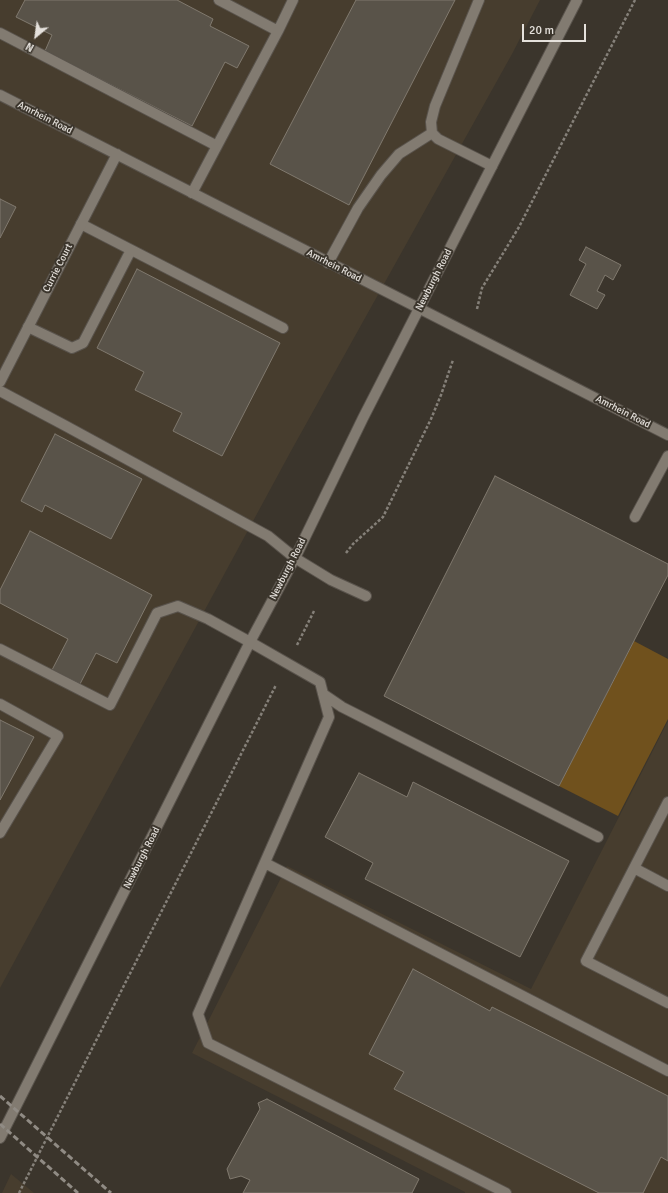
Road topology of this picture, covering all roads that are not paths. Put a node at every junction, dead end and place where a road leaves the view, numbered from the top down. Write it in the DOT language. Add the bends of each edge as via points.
graph roads {
  1 [pos="219,0"];
  2 [pos="293,0"];
  3 [pos="479,0"];
  4 [pos="577,0"];
  5 [pos="278,31"];
  6 [pos="0,34"];
  7 [pos="0,95"];
  8 [pos="432,133"];
  9 [pos="217,146"];
  10 [pos="117,154"];
  11 [pos="492,166"];
  12 [pos="192,193"];
  13 [pos="81,224"];
  14 [pos="131,250"];
  15 [pos="328,263"];
  16 [pos="419,309"];
  17 [pos="28,327"];
  18 [pos="283,328"];
  19 [pos="0,382"];
  20 [pos="0,391"];
  21 [pos="668,435"];
  22 [pos="668,456"];
  23 [pos="635,517"];
  24 [pos="295,558"];
  25 [pos="366,596"];
  26 [pos="250,642"];
  27 [pos="0,649"];
  28 [pos="323,694"];
  29 [pos="0,704"];
  30 [pos="668,802"];
  31 [pos="0,833"];
  32 [pos="598,837"];
  33 [pos="265,863"];
  34 [pos="634,868"];
  35 [pos="668,886"];
  36 [pos="668,1003"];
  37 [pos="668,1071"];
  38 [pos="0,1138"];
  39 [pos="506,1193"];
  1 -- 5 [label="main road"];
  2 -- 5 [label="main road"];
  3 -- 8 [label="main road" via="435,106 431,122"];
  4 -- 11 [label="main road, Newburgh Road"];
  5 -- 9 [label="main road"];
  6 -- 9 [label="main road"];
  7 -- 10 [label="main road, Amrhein Road"];
  8 -- 11 [label="main road" via="445,143"];
  8 -- 15 [label="main road" via="399,154 381,175 358,208"];
  9 -- 12 [label="main road"];
  10 -- 12 [label="main road, Amrhein Road"];
  10 -- 13 [label="main road, Currie Court"];
  11 -- 16 [label="main road, Newburgh Road"];
  12 -- 15 [label="main road, Amrhein Road"];
  13 -- 14 [label="main road"];
  13 -- 17 [label="main road, Currie Court"];
  14 -- 17 [label="main road" via="83,342 72,348"];
  14 -- 18 [label="main road"];
  15 -- 16 [label="main road, Amrhein Road"];
  16 -- 21 [label="main road, Amrhein Road"];
  16 -- 24 [label="main road, Newburgh Road" via="362,418"];
  17 -- 19 [label="main road, Currie Court"];
  20 -- 24 [label="main road" via="268,536"];
  22 -- 23 [label="main road"];
  24 -- 25 [label="main road" via="331,580"];
  24 -- 26 [label="main road, Newburgh Road"];
  26 -- 27 [label="main road" via="178,606 157,613 110,705"];
  26 -- 28 [label="main road" via="320,682"];
  26 -- 38 [label="main road, Newburgh Road"];
  28 -- 32 [label="main road" via="349,711"];
  28 -- 33 [label="main road" via="329,717"];
  29 -- 31 [label="main road" via="58,736"];
  30 -- 34 [label="main road"];
  33 -- 37 [label="main road"];
  33 -- 39 [label="main road" via="198,1014 208,1043"];
  34 -- 35 [label="main road"];
  34 -- 36 [label="main road" via="586,961"];
}
